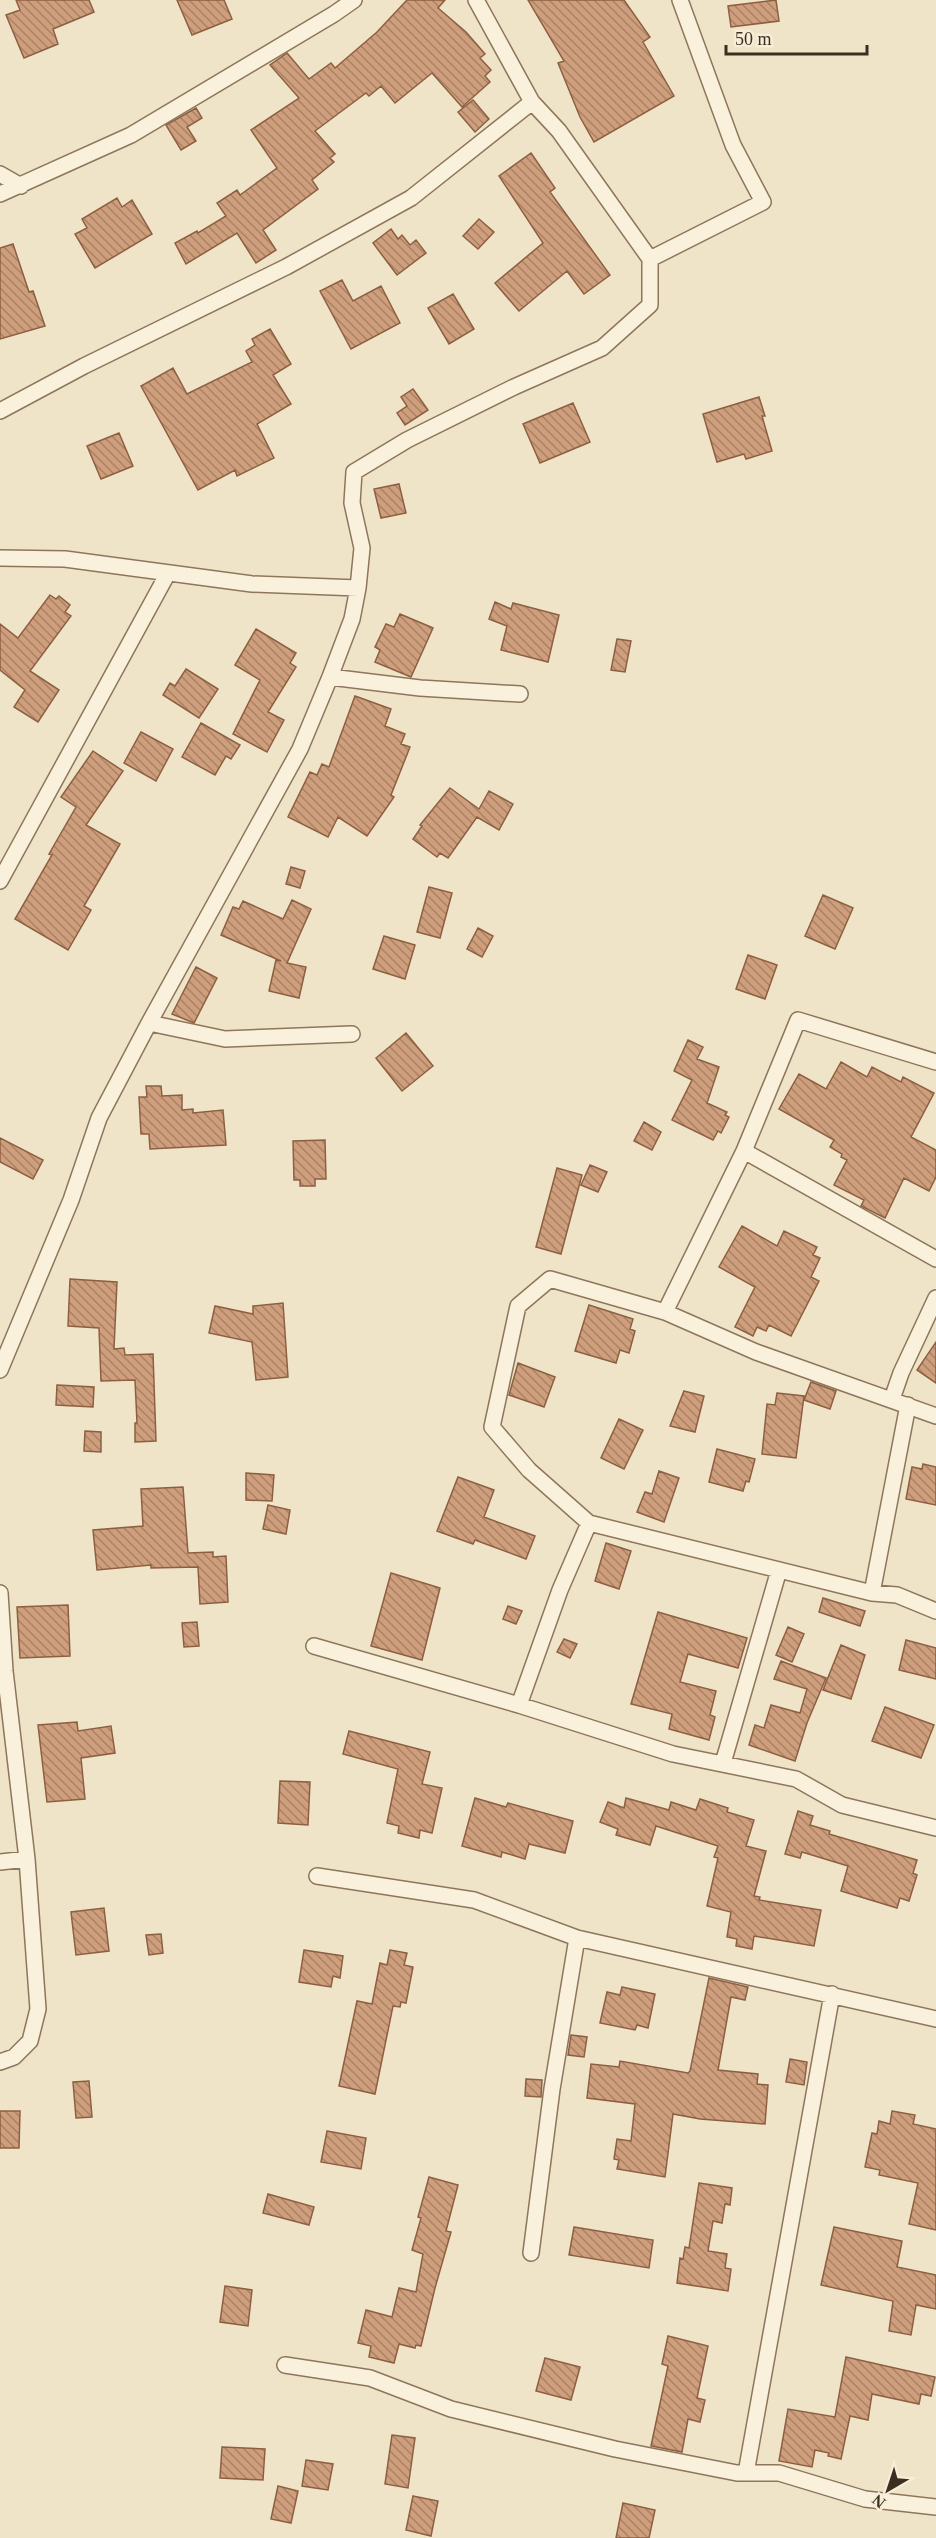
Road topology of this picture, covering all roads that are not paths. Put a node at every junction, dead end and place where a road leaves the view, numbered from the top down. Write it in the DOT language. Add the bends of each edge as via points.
graph roads {
  1 [pos="354,0"];
  2 [pos="476,0"];
  3 [pos="680,0"];
  4 [pos="532,102"];
  5 [pos="0,174"];
  6 [pos="21,186"];
  7 [pos="0,194"];
  8 [pos="650,259"];
  9 [pos="0,411"];
  10 [pos="0,558"];
  11 [pos="168,573"];
  12 [pos="358,588"];
  13 [pos="330,677"];
  14 [pos="520,694"];
  15 [pos="0,881"];
  16 [pos="149,1023"];
  17 [pos="352,1034"];
  18 [pos="936,1062"];
  19 [pos="744,1151"];
  20 [pos="936,1259"];
  21 [pos="936,1298"];
  22 [pos="665,1312"];
  23 [pos="7,1338"];
  24 [pos="0,1370"];
  25 [pos="892,1400"];
  26 [pos="908,1405"];
  27 [pos="936,1416"];
  28 [pos="589,1523"];
  29 [pos="779,1570"];
  30 [pos="0,1593"];
  31 [pos="872,1593"];
  32 [pos="936,1611"];
  33 [pos="314,1646"];
  34 [pos="3,1671"];
  35 [pos="519,1705"];
  36 [pos="723,1763"];
  37 [pos="936,1828"];
  38 [pos="27,1859"];
  39 [pos="0,1862"];
  40 [pos="317,1876"];
  41 [pos="577,1938"];
  42 [pos="832,1994"];
  43 [pos="936,2019"];
  44 [pos="0,2062"];
  45 [pos="531,2253"];
  46 [pos="285,2365"];
  47 [pos="746,2473"];
  48 [pos="936,2507"];
  1 -- 6 [label="street" via="131,135"];
  2 -- 4 [label="street"];
  3 -- 8 [label="street" via="733,145 764,202"];
  4 -- 8 [label="street" via="559,132"];
  4 -- 9 [label="street" via="411,198 286,267"];
  5 -- 6 [label="street"];
  6 -- 7 [label="street"];
  8 -- 12 [label="street" via="650,305 602,348 407,440 354,472 352,503 362,548"];
  10 -- 11 [label="street" via="65,559"];
  11 -- 12 [label="street" via="252,584"];
  11 -- 15 [label="street"];
  12 -- 13 [label="street" via="352,619"];
  13 -- 14 [label="street"];
  13 -- 16 [label="street" via="300,749"];
  16 -- 17 [label="street" via="225,1039"];
  16 -- 23 [label="street" via="99,1118 71,1200"];
  18 -- 19 [label="street" via="798,1020"];
  19 -- 20 [label="street"];
  19 -- 22 [label="street"];
  21 -- 25 [label="street"];
  22 -- 25 [label="street" via="756,1352"];
  22 -- 28 [label="street" via="549,1279 518,1306 492,1427 529,1470"];
  23 -- 24 [label="street"];
  25 -- 26 [label="street"];
  26 -- 27 [label="street"];
  26 -- 31 [label="street"];
  28 -- 29 [label="street"];
  28 -- 35 [label="street" via="560,1590"];
  29 -- 31 [label="street"];
  29 -- 36 [label="street"];
  30 -- 34 [label="street"];
  31 -- 32 [label="street" via="897,1595"];
  33 -- 35 [label="street"];
  34 -- 38 [label="street"];
  35 -- 36 [label="street" via="673,1754"];
  36 -- 37 [label="street" via="796,1779 842,1805"];
  38 -- 39 [label="street"];
  38 -- 44 [label="street" via="38,2009 30,2041 14,2057"];
  40 -- 41 [label="street" via="474,1900"];
  41 -- 42 [label="street"];
  41 -- 45 [label="street"];
  42 -- 43 [label="street"];
  42 -- 47 [label="street"];
  46 -- 47 [label="street" via="370,2378 451,2409 615,2449"];
  47 -- 48 [label="street" via="779,2473 865,2499"];
}
